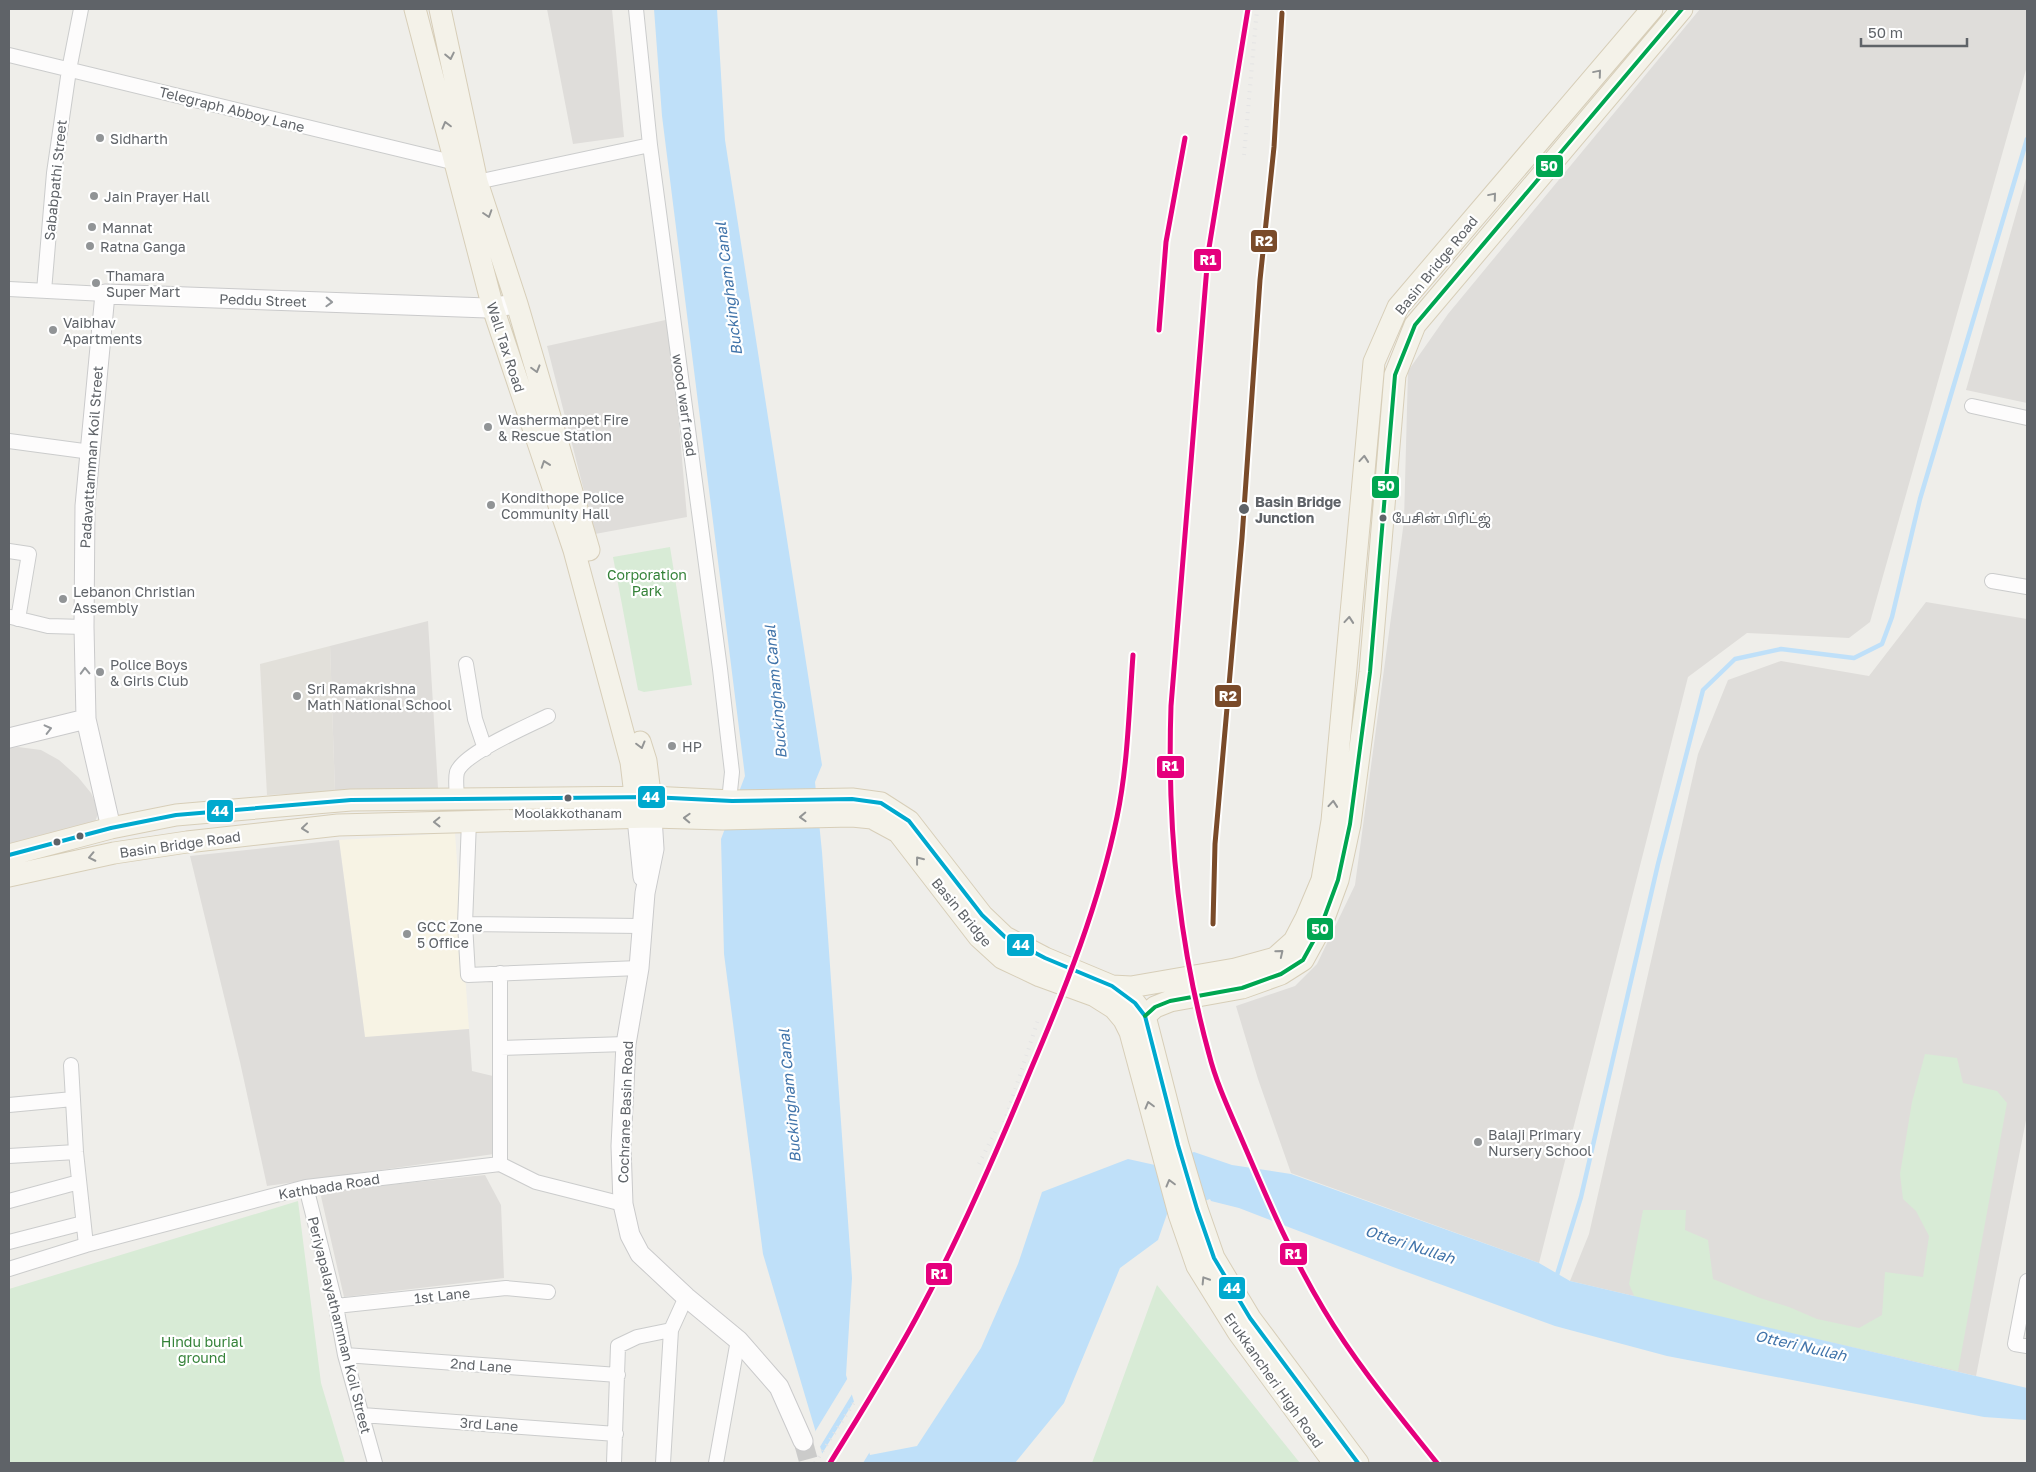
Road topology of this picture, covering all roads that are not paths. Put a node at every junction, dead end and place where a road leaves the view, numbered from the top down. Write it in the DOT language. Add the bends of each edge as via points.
graph roads {
  1 [pos="81,9"];
  2 [pos="415,9"];
  3 [pos="440,9"];
  4 [pos="636,9"];
  5 [pos="1652,9"];
  6 [pos="1682,9"];
  7 [pos="9,55"];
  8 [pos="69,70"];
  9 [pos="650,146"];
  10 [pos="456,164"];
  11 [pos="477,182"];
  12 [pos="9,289"];
  13 [pos="44,291"];
  14 [pos="105,294"];
  15 [pos="518,304"];
  16 [pos="493,308"];
  17 [pos="1972,406"];
  18 [pos="2027,418"];
  19 [pos="9,441"];
  20 [pos="90,452"];
  21 [pos="9,551"];
  22 [pos="1992,581"];
  23 [pos="2027,587"];
  24 [pos="13,618"];
  25 [pos="84,627"];
  26 [pos="466,664"];
  27 [pos="548,716"];
  28 [pos="86,720"];
  29 [pos="9,738"];
  30 [pos="484,749"];
  31 [pos="456,799"];
  32 [pos="351,800"];
  33 [pos="644,807"];
  34 [pos="728,807"];
  35 [pos="469,822"];
  36 [pos="353,824"];
  37 [pos="112,828"];
  38 [pos="9,855"];
  39 [pos="9,876"];
  40 [pos="465,924"];
  41 [pos="641,926"];
  42 [pos="639,968"];
  43 [pos="500,973"];
  44 [pos="1238,979"];
  45 [pos="1102,988"];
  46 [pos="1166,992"];
  47 [pos="1146,1016"];
  48 [pos="626,1044"];
  49 [pos="500,1048"];
  50 [pos="71,1065"];
  51 [pos="73,1099"];
  52 [pos="9,1105"];
  53 [pos="1170,1149"];
  54 [pos="76,1152"];
  55 [pos="9,1156"];
  56 [pos="500,1164"];
  57 [pos="80,1182"];
  58 [pos="306,1187"];
  59 [pos="9,1201"];
  60 [pos="623,1204"];
  61 [pos="1188,1211"];
  62 [pos="83,1223"];
  63 [pos="9,1242"];
  64 [pos="86,1245"];
  65 [pos="9,1269"];
  66 [pos="2027,1281"];
  67 [pos="548,1292"];
  68 [pos="686,1298"];
  69 [pos="336,1306"];
  70 [pos="671,1330"];
  71 [pos="738,1340"];
  72 [pos="2021,1345"];
  73 [pos="345,1355"];
  74 [pos="618,1375"];
  75 [pos="362,1415"];
  76 [pos="616,1434"];
  77 [pos="803,1441"];
  78 [pos="375,1463"];
  79 [pos="614,1463"];
  80 [pos="663,1463"];
  81 [pos="716,1463"];
  82 [pos="1334,1463"];
  83 [pos="1358,1463"];
  1 -- 8 [label="street, Sababpathi Street"];
  10 -- 2 [label="main road, Wall Tax Road, one-way"];
  3 -- 11 [label="main road, Wall Tax Road, one-way"];
  4 -- 9 [label="street, wood warf road"];
  44 -- 5 [label="main road, Basin Bridge Road, one-way" via="1275,958 1294,942 1322,880 1332,821 1374,362 1398,307"];
  6 -- 44 [label="main road, Basin Bridge Road" via="1415,325 1395,375 1370,672 1350,824 1338,880 1320,929 1303,960 1281,974"];
  7 -- 8 [label="street, Telegraph Abboy Lane"];
  8 -- 10 [label="street, Telegraph Abboy Lane"];
  8 -- 13 [label="street, Sababpathi Street" via="54,173"];
  9 -- 11 [label="street"];
  9 -- 34 [label="street, wood warf road" via="720,669 732,772"];
  10 -- 16 [label="main road, Wall Tax Road"];
  11 -- 15 [label="main road, Wall Tax Road, one-way"];
  12 -- 13 [label="street, Peddu Street"];
  13 -- 14 [label="street, Peddu Street"];
  14 -- 16 [label="main road, Peddu Street, one-way"];
  14 -- 20 [label="main road, Padavattamman Koil Street"];
  15 -- 16 [label="main road, Peddu Street"];
  15 -- 33 [label="main road, Wall Tax Road, one-way" via="646,761"];
  33 -- 16 [label="main road, Wall Tax Road, one-way" via="571,541"];
  17 -- 18 [label="street"];
  19 -- 20 [label="street"];
  20 -- 25 [label="main road, Padavattamman Koil Street" via="85,506"];
  21 -- 24 [label="street" via="29,554"];
  22 -- 23 [label="street"];
  24 -- 25 [label="street" via="48,626"];
  28 -- 25 [label="main road, Padavattamman Koil Street, one-way"];
  26 -- 30 [label="street" via="475,719"];
  27 -- 30 [label="street"];
  29 -- 28 [label="main road, one-way"];
  28 -- 37 [label="main road, Padavattamman Koil Street"];
  30 -- 31 [label="street" via="466,760 457,772"];
  31 -- 32 [label="main road, Basin Bridge Road"];
  31 -- 33 [label="main road, Basin Bridge Road"];
  32 -- 36 [label="main road"];
  32 -- 37 [label="main road, Basin Bridge Road" via="176,815"];
  33 -- 34 [label="main road, Basin Bridge"];
  33 -- 35 [label="main road, Basin Bridge Road"];
  33 -- 41 [label="main road, Cochrane Basin Road" via="654,849"];
  34 -- 45 [label="main road, Basin Bridge" via="852,807 881,803 909,821 982,915 1005,937 1043,967"];
  35 -- 36 [label="main road, Basin Bridge Road, one-way"];
  35 -- 40 [label="street"];
  36 -- 39 [label="main road, Basin Bridge Road, one-way" via="151,847"];
  37 -- 38 [label="main road, Basin Bridge Road"];
  40 -- 41 [label="street"];
  40 -- 43 [label="street" via="468,975"];
  41 -- 42 [label="main road, Cochrane Basin Road"];
  42 -- 43 [label="street"];
  42 -- 48 [label="main road, Cochrane Basin Road"];
  43 -- 49 [label="street"];
  44 -- 46 [label="main road"];
  45 -- 46 [label="main road" via="1131,987"];
  45 -- 47 [label="main road, Basin Bridge" via="1135,1003"];
  53 -- 45 [label="main road, Basin Bridge, one-way" via="1130,1032"];
  46 -- 47 [label="main road"];
  47 -- 53 [label="main road, Basin Bridge"];
  48 -- 49 [label="street"];
  48 -- 60 [label="main road, Cochrane Basin Road" via="621,1146"];
  49 -- 56 [label="street"];
  50 -- 51 [label="street"];
  51 -- 52 [label="street"];
  51 -- 54 [label="street"];
  53 -- 61 [label="main road, Basin Bridge"];
  54 -- 55 [label="street"];
  54 -- 57 [label="street"];
  56 -- 58 [label="street, Kathbada Road"];
  56 -- 60 [label="street" via="536,1182"];
  57 -- 59 [label="street"];
  57 -- 62 [label="street"];
  58 -- 64 [label="street, Kathbada Road"];
  58 -- 69 [label="street, Periyapalayathamman Koil Street"];
  60 -- 68 [label="main road, Cochrane Basin Road" via="630,1235 640,1254"];
  82 -- 61 [label="main road, Erukkancheri High Road, one-way" via="1238,1332 1197,1266"];
  61 -- 83 [label="main road, Erukkancheri High Road" via="1250,1318"];
  62 -- 63 [label="street"];
  62 -- 64 [label="street"];
  64 -- 65 [label="street, Kathbada Road"];
  66 -- 72 [label="street"];
  67 -- 69 [label="street, 1st Lane" via="506,1288"];
  68 -- 70 [label="street"];
  68 -- 71 [label="main road, Cochrane Basin Road"];
  69 -- 73 [label="street, Periyapalayathamman Koil Street"];
  70 -- 74 [label="street" via="637,1337 618,1346"];
  70 -- 80 [label="street"];
  71 -- 77 [label="main road, Cochrane Basin Road" via="779,1387"];
  71 -- 81 [label="street"];
  73 -- 74 [label="street, 2nd Lane"];
  73 -- 75 [label="street, Periyapalayathamman Koil Street"];
  74 -- 76 [label="street"];
  75 -- 76 [label="street, 3rd Lane"];
  75 -- 78 [label="street, Periyapalayathamman Koil Street"];
  76 -- 79 [label="street"];
}
